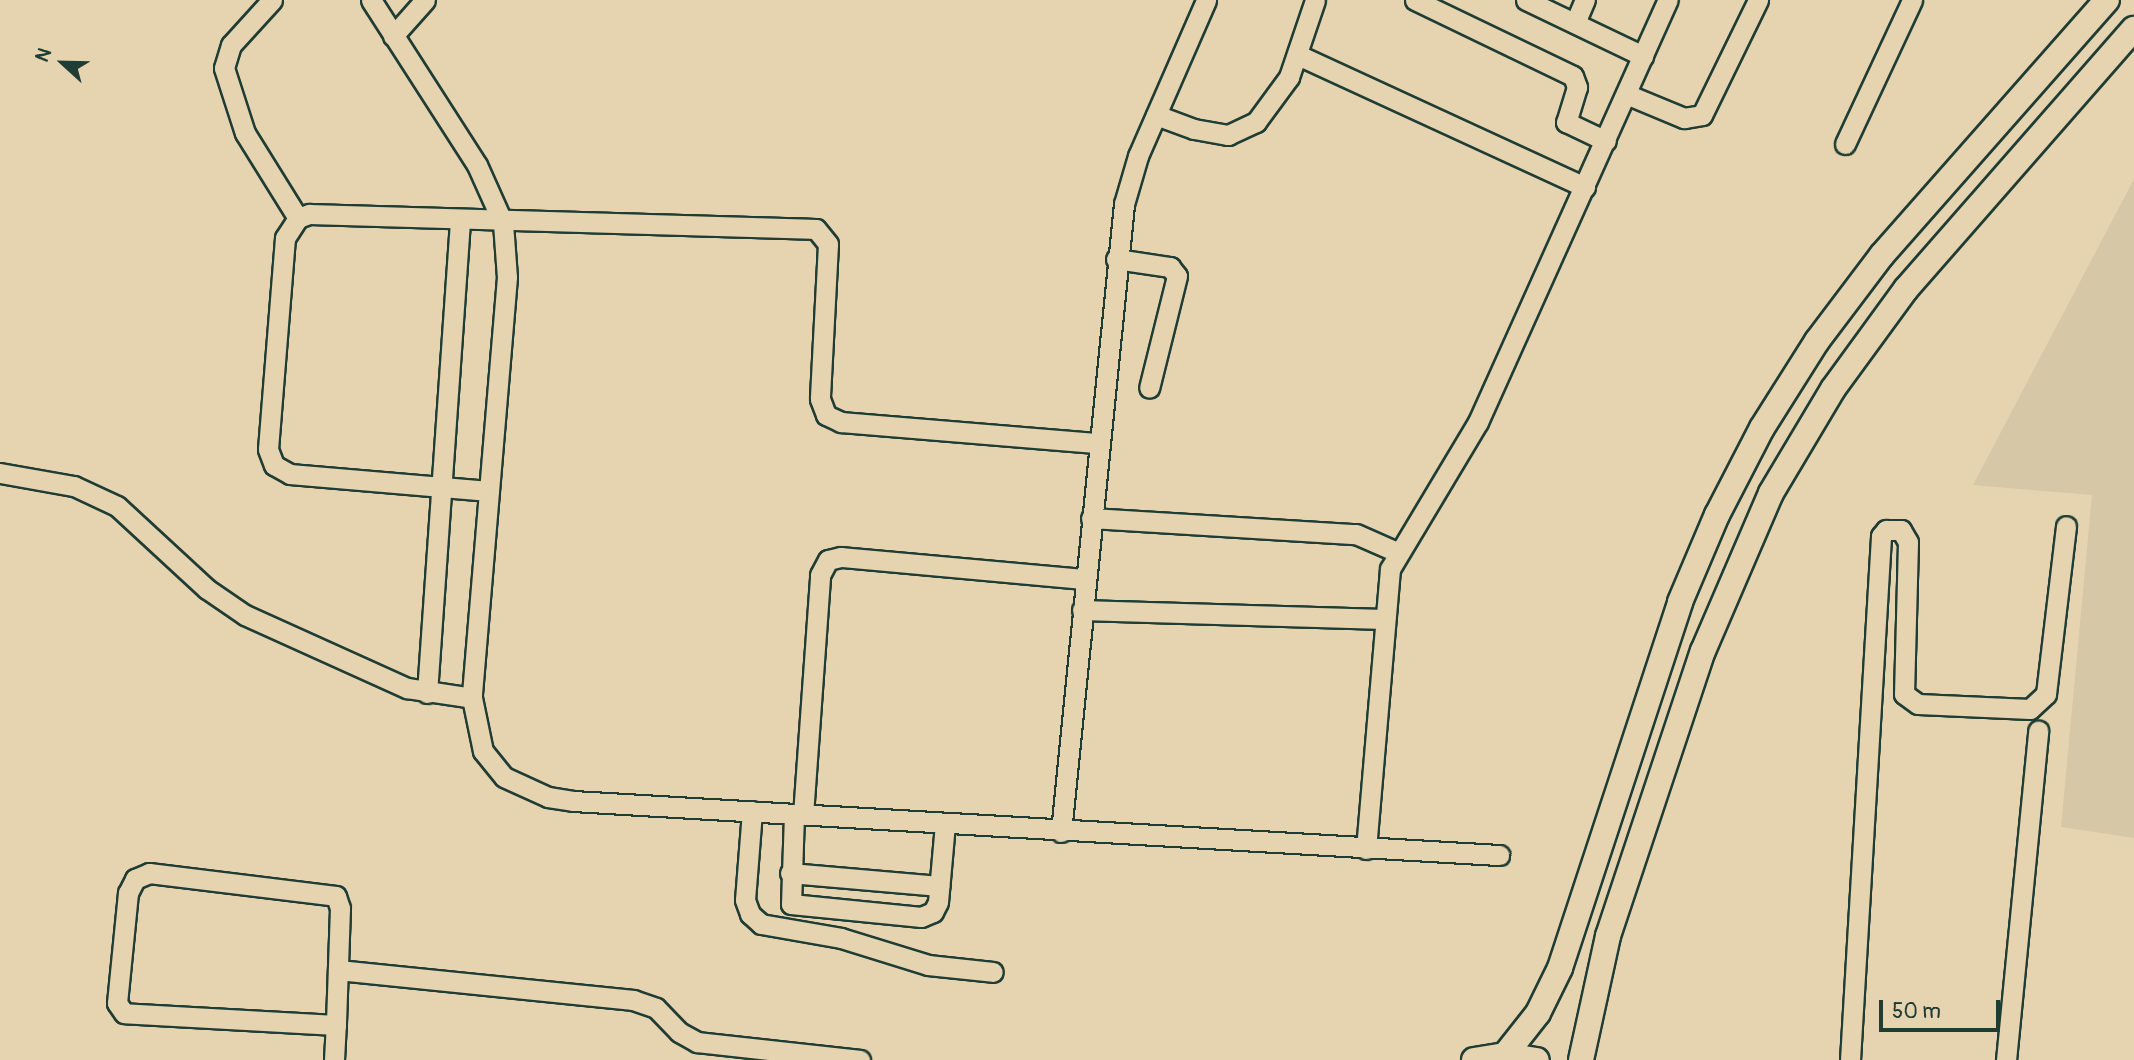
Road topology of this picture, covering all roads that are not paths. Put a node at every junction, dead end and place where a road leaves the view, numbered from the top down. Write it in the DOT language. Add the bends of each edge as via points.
graph roads {
  1 [pos="272,0"];
  2 [pos="371,0"];
  3 [pos="425,0"];
  4 [pos="1206,0"];
  5 [pos="1315,0"];
  6 [pos="1415,0"];
  7 [pos="1526,0"];
  8 [pos="1585,0"];
  9 [pos="1668,0"];
  10 [pos="1758,0"];
  11 [pos="1912,0"];
  12 [pos="2107,0"];
  13 [pos="1575,23"];
  14 [pos="2134,29"];
  15 [pos="393,36"];
  16 [pos="1298,55"];
  17 [pos="1643,56"];
  18 [pos="1626,94"];
  19 [pos="1156,115"];
  20 [pos="1605,141"];
  21 [pos="1845,144"];
  22 [pos="1585,187"];
  23 [pos="298,218"];
  24 [pos="460,221"];
  25 [pos="503,223"];
  26 [pos="1116,260"];
  27 [pos="1149,388"];
  28 [pos="1098,443"];
  29 [pos="0,473"];
  30 [pos="441,486"];
  31 [pos="489,491"];
  32 [pos="1091,517"];
  33 [pos="2066,526"];
  34 [pos="1397,552"];
  35 [pos="1085,579"];
  36 [pos="1082,610"];
  37 [pos="1383,619"];
  38 [pos="426,693"];
  39 [pos="472,698"];
  40 [pos="2038,731"];
  41 [pos="752,811"];
  42 [pos="799,814"];
  43 [pos="945,823"];
  44 [pos="1061,832"];
  45 [pos="1366,849"];
  46 [pos="1499,855"];
  47 [pos="790,873"];
  48 [pos="939,886"];
  49 [pos="338,970"];
  50 [pos="993,972"];
  51 [pos="336,1025"];
  52 [pos="1505,1055"];
  53 [pos="334,1060"];
  54 [pos="860,1060"];
  55 [pos="1474,1060"];
  56 [pos="1537,1060"];
  57 [pos="1581,1060"];
  58 [pos="1850,1060"];
  59 [pos="2006,1060"];
  1 -- 23 [label="lane" via="231,45 224,68 245,132"];
  2 -- 15 [label="lane"];
  3 -- 15 [label="lane"];
  4 -- 19 [label="lane"];
  5 -- 16 [label="lane"];
  6 -- 20 [label="lane" via="1573,76 1577,87 1566,122"];
  7 -- 13 [label="lane"];
  8 -- 13 [label="lane"];
  9 -- 17 [label="lane"];
  10 -- 18 [label="lane" via="1702,115 1684,118"];
  11 -- 21 [label="lane"];
  12 -- 52 [label="main road" via="1882,255 1817,341 1762,428 1717,515 1680,602 1560,968 1538,1013"];
  13 -- 17 [label="lane"];
  14 -- 57 [label="main road" via="1906,289 1833,389 1771,493 1703,651 1608,936"];
  15 -- 25 [label="lane" via="477,165"];
  16 -- 19 [label="lane" via="1268,110 1243,131 1212,133"];
  16 -- 22 [label="lane"];
  17 -- 18 [label="lane"];
  18 -- 20 [label="lane"];
  19 -- 26 [label="lane" via="1129,179"];
  20 -- 22 [label="lane"];
  22 -- 34 [label="lane" via="1478,422"];
  23 -- 24 [label="lane"];
  23 -- 30 [label="lane" via="285,238 271,461 290,474"];
  24 -- 25 [label="lane"];
  24 -- 30 [label="lane"];
  25 -- 28 [label="lane" via="816,229 828,244 820,399 826,415 841,422"];
  25 -- 31 [label="lane" via="507,277"];
  26 -- 27 [label="lane" via="1170,267 1178,275"];
  26 -- 28 [label="lane"];
  28 -- 32 [label="lane"];
  29 -- 38 [label="lane" via="96,494 117,506 228,605"];
  30 -- 31 [label="lane"];
  30 -- 38 [label="lane"];
  31 -- 39 [label="lane"];
  32 -- 34 [label="lane" via="1356,534"];
  32 -- 35 [label="lane"];
  33 -- 58 [label="lane" via="2046,694 2030,709 1918,704 1904,694 1909,542 1901,530 1886,530 1881,536"];
  34 -- 37 [label="lane" via="1387,579"];
  35 -- 36 [label="lane"];
  35 -- 42 [label="lane" via="841,557 828,560 820,575"];
  36 -- 37 [label="lane"];
  36 -- 44 [label="lane"];
  37 -- 45 [label="lane"];
  38 -- 39 [label="lane"];
  39 -- 41 [label="lane" via="483,751 504,777 526,789 573,801"];
  40 -- 59 [label="lane"];
  41 -- 42 [label="lane"];
  41 -- 50 [label="lane" via="745,900 750,914 761,924 841,938 928,965"];
  42 -- 43 [label="lane"];
  42 -- 47 [label="lane"];
  43 -- 44 [label="lane"];
  43 -- 48 [label="lane"];
  44 -- 45 [label="lane"];
  45 -- 46 [label="lane"];
  47 -- 48 [label="lane"];
  47 -- 48 [label="lane" via="789,901 797,907 926,917 936,907"];
  49 -- 51 [label="lane"];
  49 -- 51 [label="lane" via="340,908 331,892 149,873 130,886 117,1003 124,1013"];
  49 -- 54 [label="lane" via="633,1000 656,1008 679,1032 697,1042"];
  51 -- 53 [label="lane"];
  52 -- 55 [label="main road"];
  52 -- 56 [label="main road"];
}
